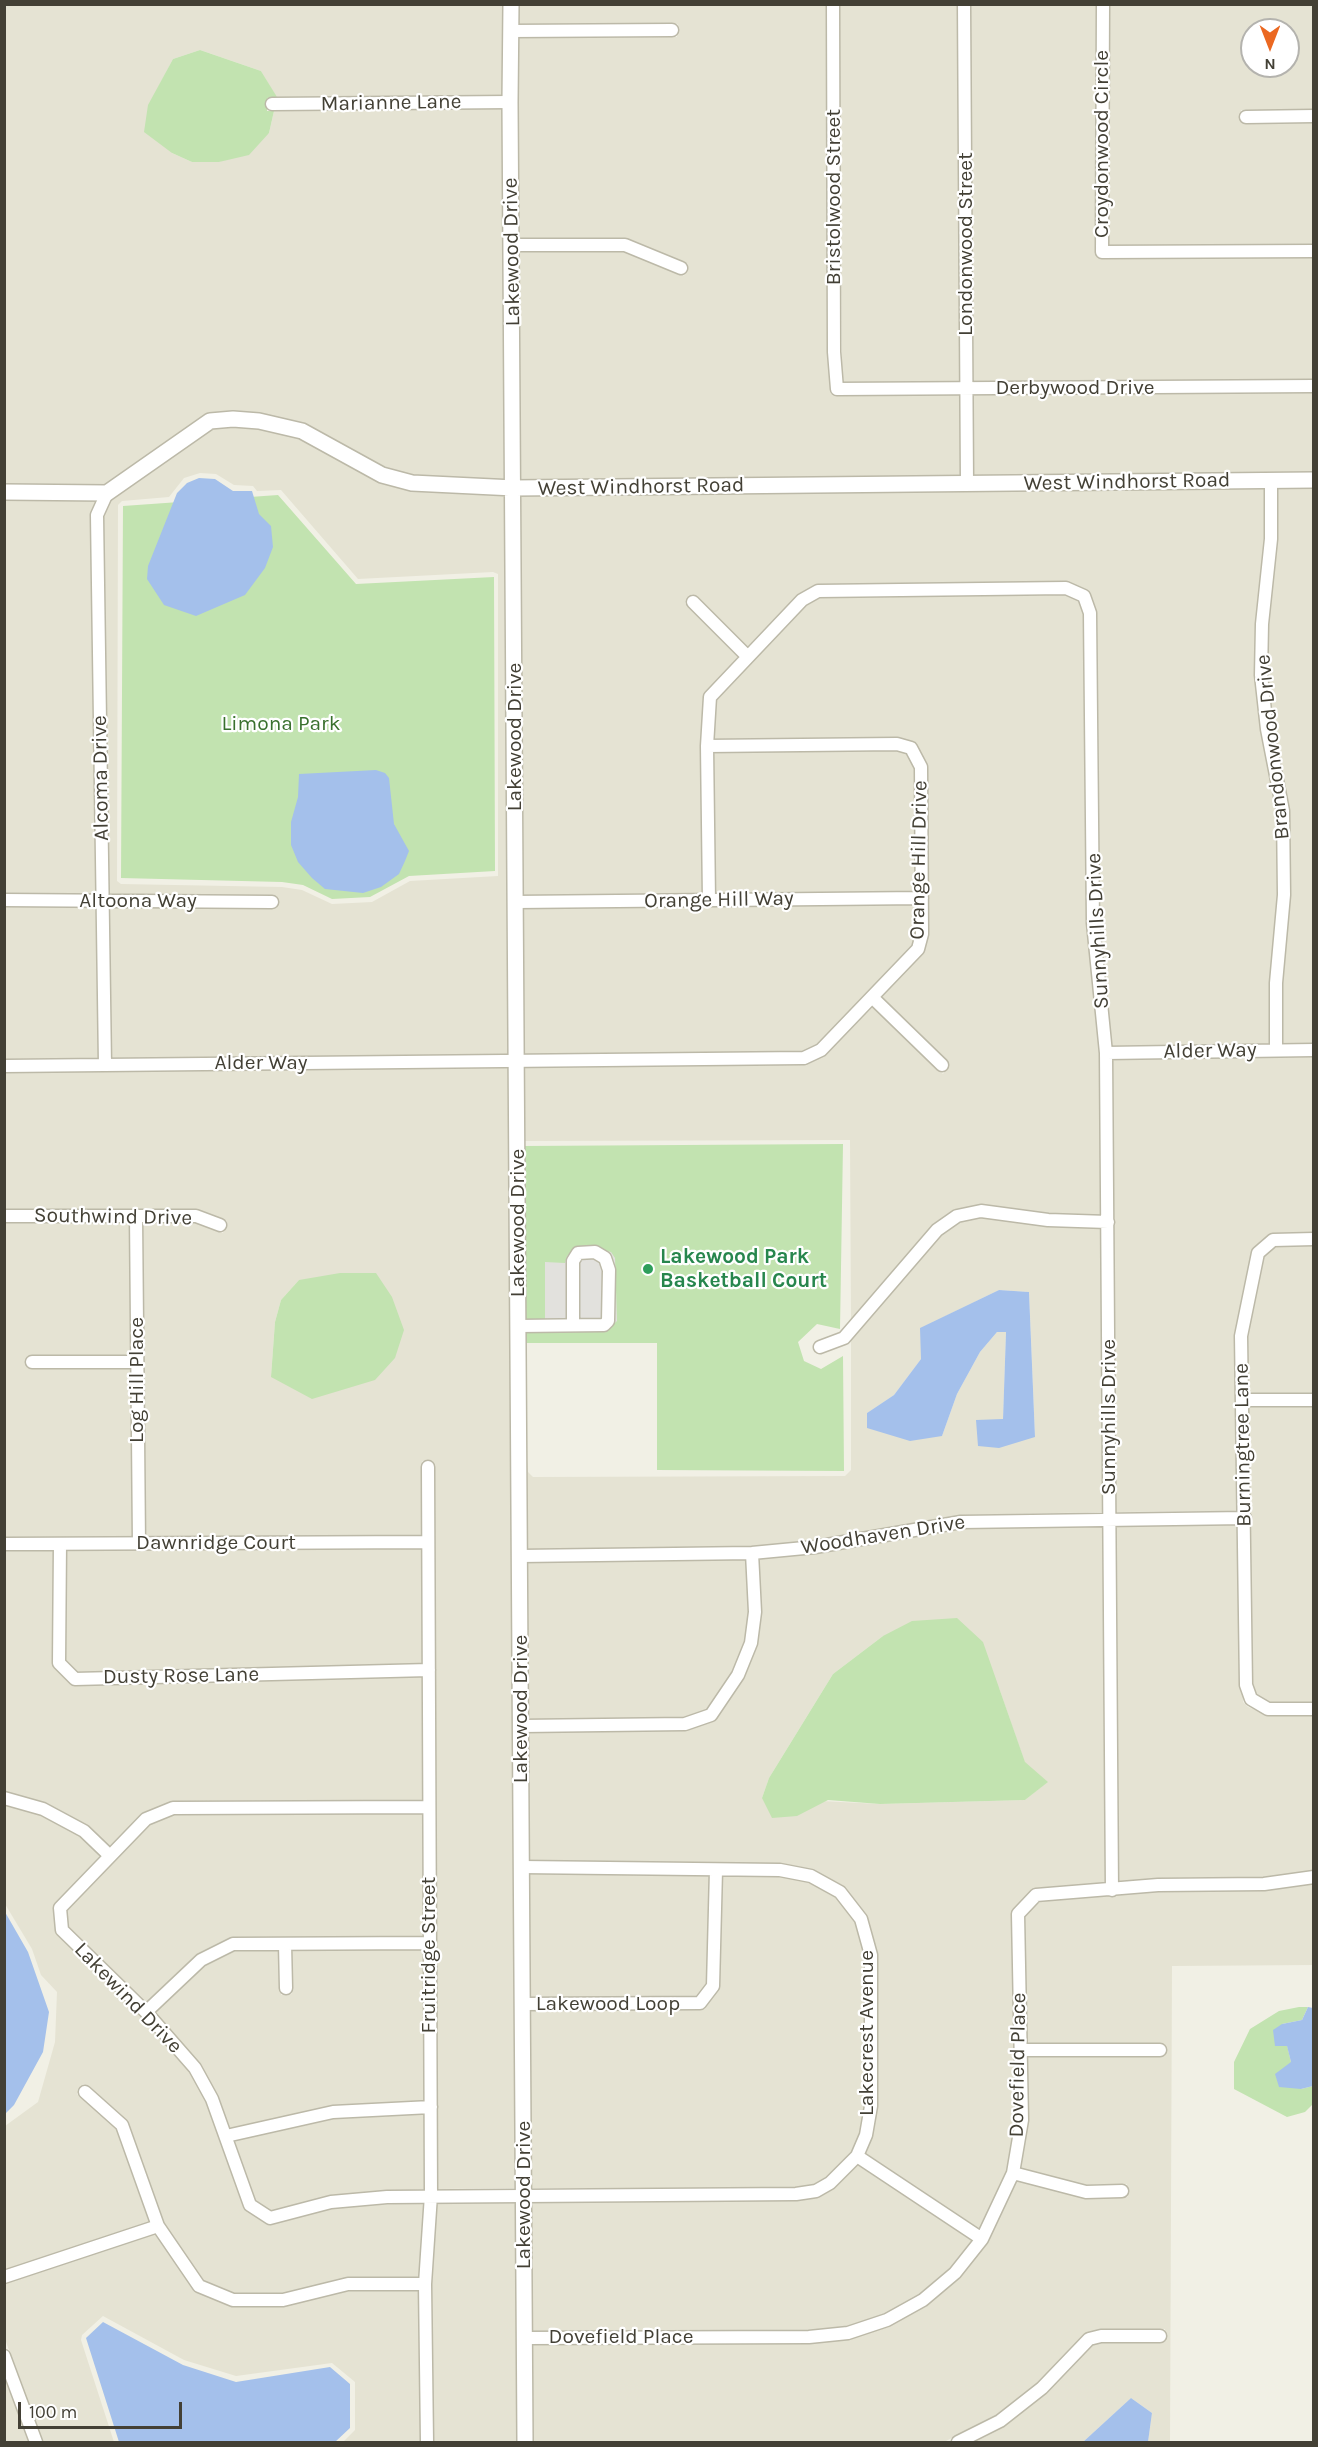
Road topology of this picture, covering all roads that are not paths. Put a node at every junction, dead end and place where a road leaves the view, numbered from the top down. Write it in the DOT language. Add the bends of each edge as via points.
graph roads {
  1 [pos="511,4"];
  2 [pos="833,4"];
  3 [pos="964,4"];
  4 [pos="1103,4"];
  5 [pos="672,30"];
  6 [pos="512,31"];
  7 [pos="510,102"];
  8 [pos="272,104"];
  9 [pos="1314,116"];
  10 [pos="1246,117"];
  11 [pos="513,245"];
  12 [pos="1314,251"];
  13 [pos="681,268"];
  14 [pos="1314,386"];
  15 [pos="837,389"];
  16 [pos="966,389"];
  17 [pos="1271,480"];
  18 [pos="1314,480"];
  19 [pos="967,483"];
  20 [pos="514,488"];
  21 [pos="4,492"];
  22 [pos="107,493"];
  23 [pos="693,602"];
  24 [pos="747,656"];
  25 [pos="707,746"];
  26 [pos="922,898"];
  27 [pos="4,900"];
  28 [pos="709,900"];
  29 [pos="102,901"];
  30 [pos="272,902"];
  31 [pos="516,902"];
  32 [pos="873,998"];
  33 [pos="1276,1050"];
  34 [pos="1314,1050"];
  35 [pos="1106,1053"];
  36 [pos="517,1061"];
  37 [pos="105,1065"];
  38 [pos="942,1065"];
  39 [pos="4,1066"];
  40 [pos="4,1216"];
  41 [pos="136,1216"];
  42 [pos="1108,1222"];
  43 [pos="220,1225"];
  44 [pos="1314,1239"];
  45 [pos="573,1325"];
  46 [pos="519,1326"];
  47 [pos="820,1347"];
  48 [pos="32,1362"];
  49 [pos="137,1362"];
  50 [pos="1244,1400"];
  51 [pos="1314,1400"];
  52 [pos="428,1467"];
  53 [pos="1109,1518"];
  54 [pos="1245,1518"];
  55 [pos="428,1542"];
  56 [pos="4,1544"];
  57 [pos="60,1544"];
  58 [pos="138,1544"];
  59 [pos="752,1553"];
  60 [pos="520,1556"];
  61 [pos="429,1670"];
  62 [pos="1314,1709"];
  63 [pos="522,1726"];
  64 [pos="4,1798"];
  65 [pos="428,1807"];
  66 [pos="109,1855"];
  67 [pos="522,1867"];
  68 [pos="717,1870"];
  69 [pos="1314,1877"];
  70 [pos="1112,1890"];
  71 [pos="429,1943"];
  72 [pos="285,1944"];
  73 [pos="286,1988"];
  74 [pos="523,2004"];
  75 [pos="146,2012"];
  76 [pos="1021,2050"];
  77 [pos="1160,2050"];
  78 [pos="85,2092"];
  79 [pos="430,2107"];
  80 [pos="226,2136"];
  81 [pos="857,2156"];
  82 [pos="1013,2173"];
  83 [pos="1122,2191"];
  84 [pos="524,2194"];
  85 [pos="431,2195"];
  86 [pos="158,2226"];
  87 [pos="982,2239"];
  88 [pos="4,2277"];
  89 [pos="425,2284"];
  90 [pos="1160,2336"];
  91 [pos="525,2338"];
  92 [pos="4,2356"];
  93 [pos="36,2442"];
  94 [pos="427,2442"];
  95 [pos="525,2442"];
  96 [pos="958,2442"];
  1 -- 6 [label="street, Lakewood Drive"];
  2 -- 15 [label="street, Bristolwood Street"];
  3 -- 16 [label="street, Londonwood Street"];
  4 -- 12 [label="street, Croydonwood Circle" via="1102,252"];
  5 -- 6 [label="street"];
  6 -- 7 [label="street, Lakewood Drive"];
  7 -- 8 [label="street, Marianne Lane"];
  7 -- 11 [label="street, Lakewood Drive"];
  9 -- 10 [label="street"];
  11 -- 13 [label="street" via="626,245"];
  11 -- 20 [label="street, Lakewood Drive"];
  14 -- 16 [label="street, Derbywood Drive"];
  15 -- 16 [label="street, Derbywood Drive"];
  16 -- 19 [label="street, Londonwood Street"];
  17 -- 18 [label="street, West Windhorst Road"];
  17 -- 19 [label="street, West Windhorst Road"];
  17 -- 33 [label="street, Brandonwood Drive" via="1271,539 1261,675 1283,811 1284,895 1276,983"];
  19 -- 20 [label="street, West Windhorst Road"];
  20 -- 22 [label="street, West Windhorst Road" via="412,483 382,475 302,431 233,419 210,421"];
  20 -- 31 [label="street, Lakewood Drive"];
  21 -- 22 [label="street"];
  22 -- 29 [label="street, Alcoma Drive" via="97,515"];
  23 -- 24 [label="street"];
  24 -- 25 [label="street, Sunnyhills Drive" via="710,697"];
  24 -- 35 [label="street, Sunnyhills Drive" via="802,600 818,591 1066,588 1084,596 1090,613 1093,923"];
  25 -- 26 [label="street, Orange Hill Drive" via="897,744 911,748 921,767"];
  25 -- 28 [label="street, Sunnyhills Drive"];
  26 -- 28 [label="street, Orange Hill Way"];
  26 -- 32 [label="street, Orange Hill Drive" via="918,949"];
  27 -- 29 [label="street, Altoona Way"];
  28 -- 31 [label="street, Orange Hill Way"];
  29 -- 30 [label="street, Altoona Way"];
  29 -- 37 [label="street, Alcoma Drive"];
  31 -- 36 [label="street, Lakewood Drive"];
  32 -- 36 [label="street, Orange Hill Drive" via="821,1050 804,1058"];
  32 -- 38 [label="street"];
  33 -- 34 [label="street, Alder Way"];
  33 -- 35 [label="street, Alder Way"];
  35 -- 42 [label="street, Sunnyhills Drive"];
  36 -- 37 [label="street, Alder Way"];
  36 -- 46 [label="street, Lakewood Drive"];
  37 -- 39 [label="street, Alder Way"];
  40 -- 41 [label="street, Southwind Drive"];
  41 -- 43 [label="street, Southwind Drive" via="196,1216"];
  41 -- 49 [label="street, Log Hill Place"];
  42 -- 47 [label="street" via="1048,1220 981,1211 957,1216 937,1230 844,1338"];
  42 -- 53 [label="street, Sunnyhills Drive"];
  44 -- 50 [label="street, Burningtree Lane" via="1273,1240 1258,1253 1241,1336"];
  45 -- 45 [label="street" via="604,1325 608,1321 609,1270 605,1258 595,1252 578,1253 573,1261"];
  45 -- 46 [label="street"];
  46 -- 60 [label="street, Lakewood Drive"];
  48 -- 49 [label="street"];
  49 -- 58 [label="street, Log Hill Place"];
  50 -- 51 [label="street"];
  50 -- 54 [label="street, Burningtree Lane"];
  52 -- 55 [label="street, Fruitridge Street"];
  53 -- 54 [label="street, Woodhaven Drive"];
  53 -- 59 [label="street, Woodhaven Drive" via="961,1522 815,1547"];
  53 -- 70 [label="street, Sunnyhills Drive"];
  54 -- 62 [label="street, Burningtree Lane" via="1246,1685 1251,1699 1268,1709"];
  55 -- 58 [label="street, Dawnridge Court"];
  55 -- 61 [label="street, Fruitridge Street"];
  56 -- 57 [label="street, Dawnridge Court"];
  57 -- 58 [label="street, Dawnridge Court"];
  57 -- 61 [label="street, Dusty Rose Lane" via="59,1663 75,1679"];
  59 -- 60 [label="street, Woodhaven Drive"];
  59 -- 63 [label="street" via="752,1643 738,1675 711,1715 685,1724"];
  60 -- 63 [label="street, Lakewood Drive"];
  61 -- 65 [label="street, Fruitridge Street"];
  63 -- 67 [label="street, Lakewood Drive"];
  64 -- 66 [label="street" via="43,1809 84,1831"];
  65 -- 66 [label="street, Lakewind Drive" via="173,1808 146,1819"];
  65 -- 71 [label="street, Fruitridge Street"];
  66 -- 75 [label="street, Lakewind Drive" via="60,1908 62,1930"];
  67 -- 68 [label="street, Lakecrest Avenue"];
  67 -- 74 [label="street, Lakewood Drive"];
  68 -- 74 [label="street, Lakewood Loop" via="713,1986 700,2003"];
  68 -- 81 [label="street, Lakecrest Avenue" via="780,1870 811,1876 840,1892 861,1919 871,1955 871,2106 866,2135"];
  69 -- 70 [label="street, Dovefield Place" via="1264,1884 1158,1885"];
  70 -- 76 [label="street, Dovefield Place" via="1036,1895 1018,1914"];
  71 -- 72 [label="street"];
  71 -- 79 [label="street, Fruitridge Street"];
  72 -- 73 [label="street"];
  72 -- 75 [label="street" via="233,1944 201,1960"];
  74 -- 84 [label="street, Lakewood Drive"];
  75 -- 80 [label="street, Lakewind Drive" via="195,2068"];
  76 -- 77 [label="street"];
  76 -- 82 [label="street, Dovefield Place" via="1022,2120"];
  78 -- 86 [label="street" via="122,2125"];
  79 -- 80 [label="street" via="333,2112"];
  79 -- 85 [label="street, Fruitridge Street"];
  80 -- 85 [label="street, Lakewind Drive" via="250,2205 270,2218 330,2202"];
  81 -- 84 [label="street, Lakecrest Avenue" via="823,2187 796,2194"];
  81 -- 87 [label="street"];
  82 -- 83 [label="street" via="1086,2192"];
  82 -- 87 [label="street, Dovefield Place"];
  84 -- 85 [label="street, Lakewind Drive"];
  84 -- 91 [label="street, Lakewood Drive"];
  85 -- 89 [label="street, Fruitridge Street"];
  86 -- 88 [label="street"];
  86 -- 89 [label="street" via="199,2286 233,2301 284,2300 348,2284"];
  87 -- 91 [label="street, Dovefield Place" via="955,2273 923,2300 887,2320 848,2333 809,2337"];
  89 -- 94 [label="street, Fruitridge Street"];
  90 -- 96 [label="street" via="1089,2339 1042,2388 1000,2421"];
  91 -- 95 [label="street, Lakewood Drive"];
  92 -- 93 [label="street"];
}
